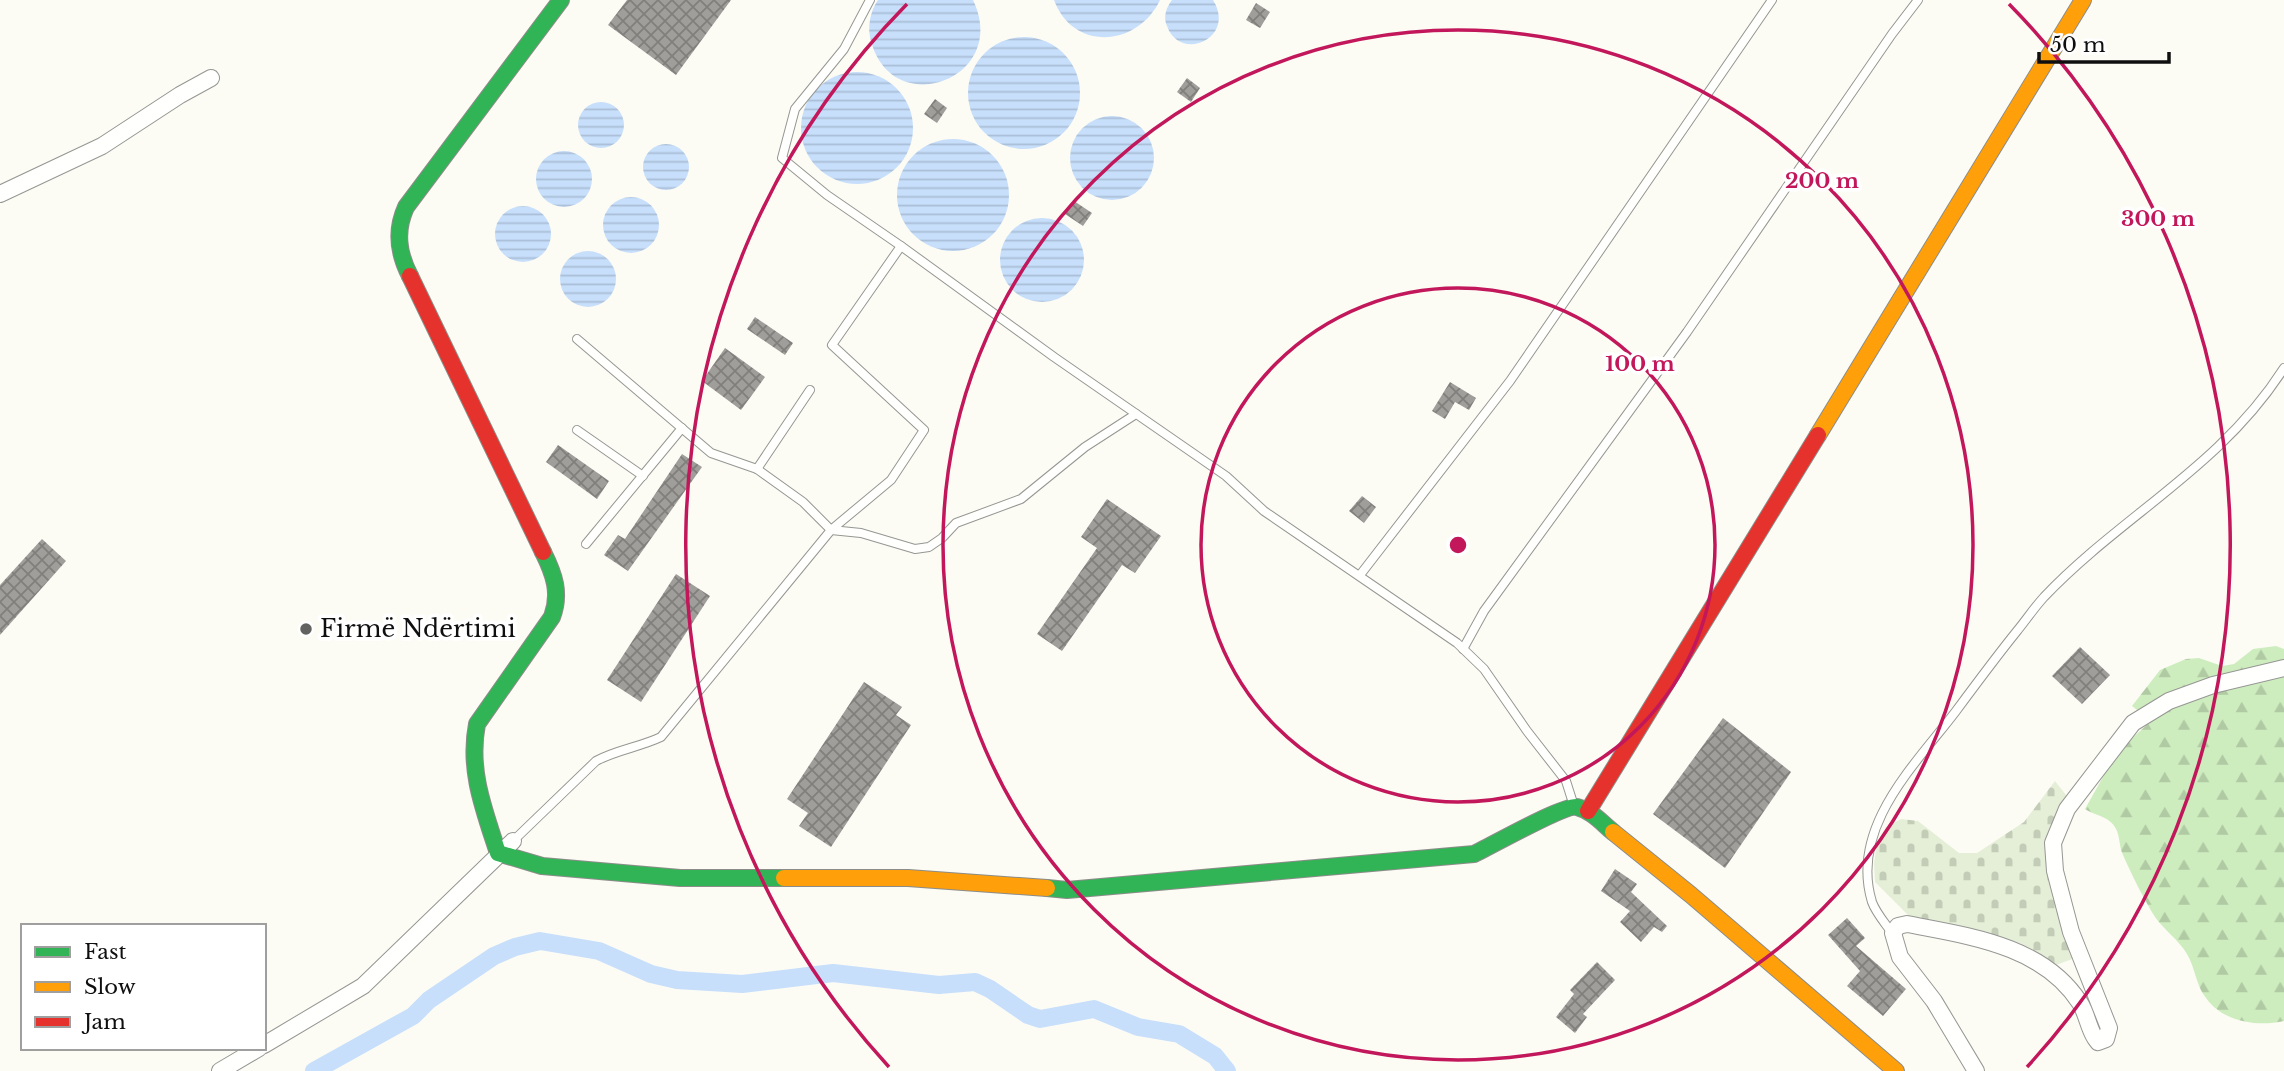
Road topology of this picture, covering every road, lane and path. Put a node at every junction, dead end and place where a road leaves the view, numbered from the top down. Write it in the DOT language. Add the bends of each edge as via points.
graph roads {
  1 [pos="561,0"];
  2 [pos="870,0"];
  3 [pos="1772,0"];
  4 [pos="1918,0"];
  5 [pos="2083,0"];
  6 [pos="211,78"];
  7 [pos="0,194"];
  8 [pos="901,246"];
  9 [pos="577,339"];
  10 [pos="2284,368"];
  11 [pos="810,390"];
  12 [pos="1136,414"];
  13 [pos="682,428"];
  14 [pos="577,430"];
  15 [pos="757,469"];
  16 [pos="643,476"];
  17 [pos="831,530"];
  18 [pos="586,544"];
  19 [pos="1360,575"];
  20 [pos="1463,649"];
  21 [pos="2284,668"];
  22 [pos="1581,809"];
  23 [pos="513,841"];
  24 [pos="498,853"];
  25 [pos="1893,933"];
  26 [pos="266,1044"];
  27 [pos="255,1050"];
  28 [pos="220,1071"];
  29 [pos="1896,1071"];
  30 [pos="1976,1071"];
  1 -- 24 [label="street" via="406,207 397,233 403,262 554,574 557,591 552,617 477,724 472,740 475,776"];
  2 -- 8 [label="lane" via="844,49 795,109 782,158"];
  3 -- 19 [label="lane" via="1510,381"];
  4 -- 20 [label="lane" via="1687,332 1484,611"];
  5 -- 22 [label="street"];
  6 -- 7 [label="street" via="102,146"];
  8 -- 12 [label="lane"];
  8 -- 17 [label="lane" via="832,345 923,430 891,480"];
  9 -- 13 [label="lane"];
  10 -- 25 [label="lane" via="2221,446 2043,598 1894,792 1877,824 1869,858 1873,903"];
  11 -- 15 [label="lane"];
  12 -- 17 [label="lane" via="1085,447 1021,499 956,523 929,547 915,549 861,533"];
  12 -- 19 [label="lane" via="1226,476 1264,511"];
  13 -- 15 [label="lane" via="711,453"];
  13 -- 16 [label="lane"];
  14 -- 16 [label="lane"];
  15 -- 17 [label="lane" via="803,502"];
  16 -- 18 [label="lane"];
  17 -- 23 [label="lane" via="661,737 596,761"];
  19 -- 20 [label="lane"];
  20 -- 22 [label="lane" via="1484,669 1566,781"];
  21 -- 25 [label="street" via="2169,701 2133,723 2067,809 2053,843 2054,871 2068,923 2109,1028 2106,1039 2098,1042 2081,1003 2055,974 2016,952 1989,940 1907,925 1898,926"];
  22 -- 24 [label="street" via="1554,811 1474,854 1067,890 908,878 680,878 542,866"];
  22 -- 29 [label="street" via="1690,895"];
  23 -- 24 [label="street"];
  24 -- 26 [label="street" via="363,986"];
  25 -- 30 [label="street" via="1900,957 1934,1001"];
  27 -- 28 [label="street"];
}
